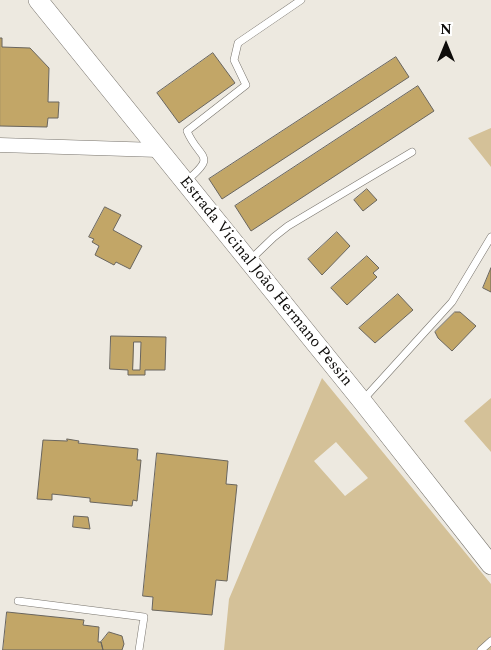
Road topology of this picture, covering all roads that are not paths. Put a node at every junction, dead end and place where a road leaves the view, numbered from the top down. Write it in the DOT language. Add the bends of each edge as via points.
graph roads {
  1 [pos="38,0"];
  2 [pos="301,0"];
  3 [pos="0,145"];
  4 [pos="158,150"];
  5 [pos="412,152"];
  6 [pos="185,182"];
  7 [pos="491,237"];
  8 [pos="248,262"];
  9 [pos="362,401"];
  10 [pos="491,565"];
  11 [pos="18,601"];
  12 [pos="491,641"];
  13 [pos="140,650"];
  14 [pos="481,650"];
  1 -- 4 [label="main road, Estrada Vicinal João Hermano Pessin"];
  2 -- 6 [label="lane" via="238,43 234,60 246,85 188,131 204,161 202,168"];
  3 -- 4 [label="street"];
  4 -- 6 [label="main road, Estrada Vicinal João Hermano Pessin"];
  5 -- 8 [label="lane" via="288,226"];
  6 -- 8 [label="main road, Estrada Vicinal João Hermano Pessin"];
  7 -- 9 [label="lane" via="452,302"];
  8 -- 9 [label="main road, Estrada Vicinal João Hermano Pessin"];
  9 -- 10 [label="main road, Estrada Vicinal João Hermano Pessin"];
  11 -- 13 [label="lane" via="144,617"];
  12 -- 14 [label="lane"];
}
